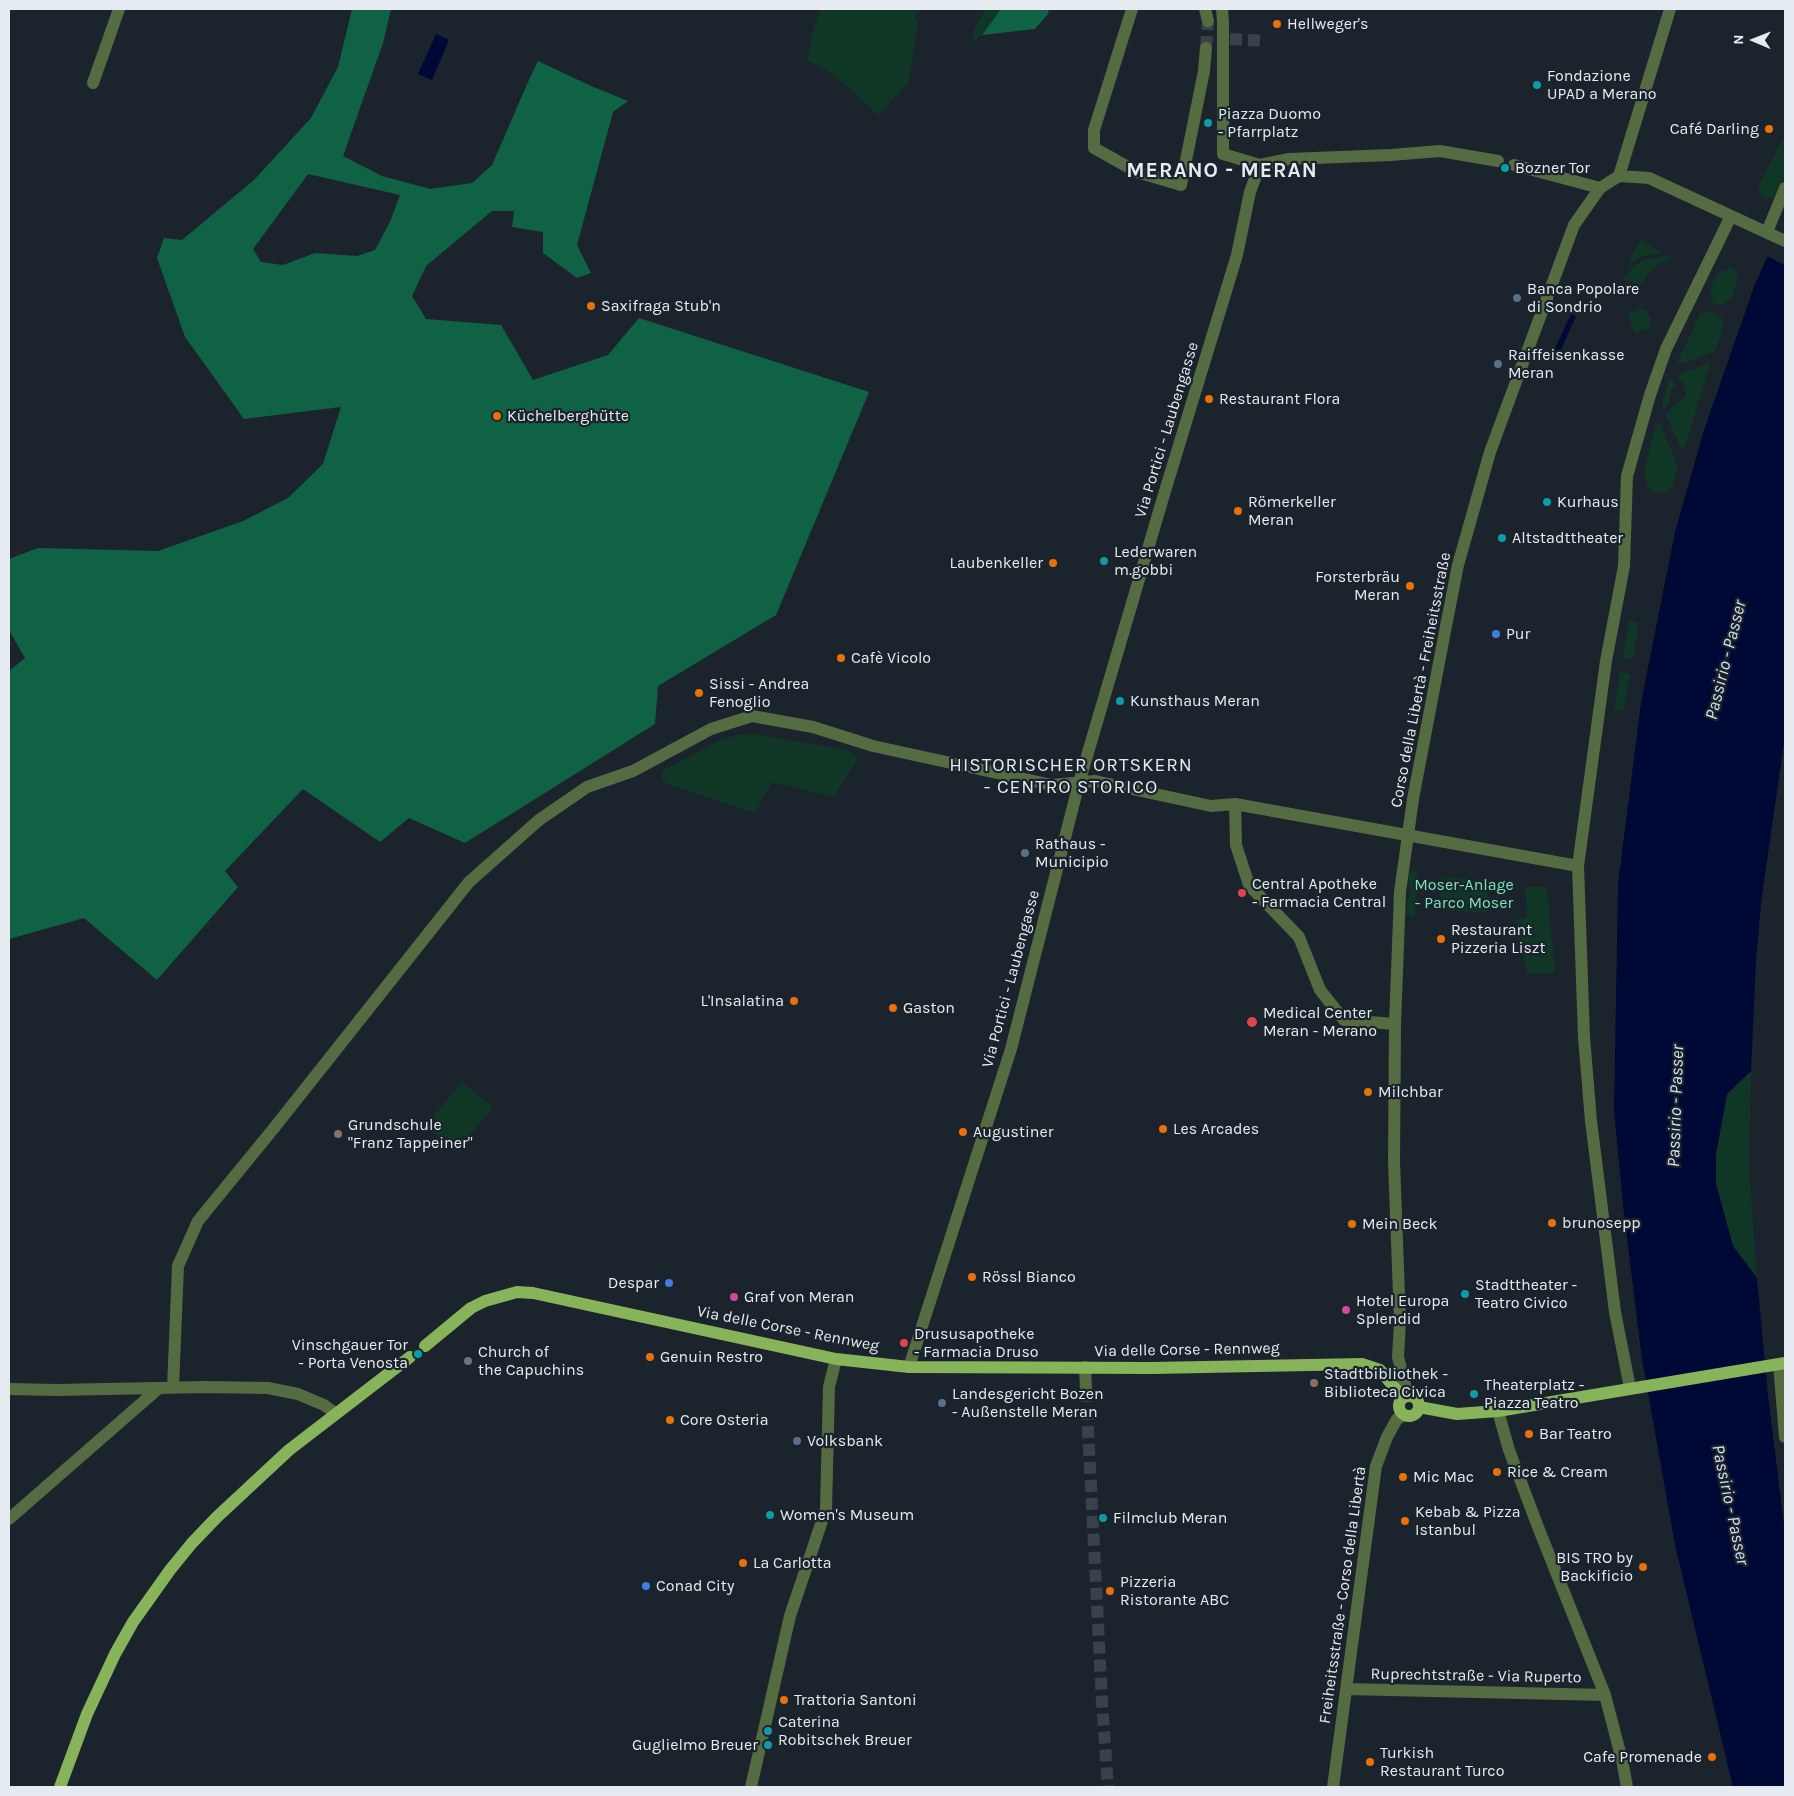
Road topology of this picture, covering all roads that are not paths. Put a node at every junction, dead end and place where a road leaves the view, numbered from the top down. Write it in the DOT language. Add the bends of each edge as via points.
graph roads {
  1 [pos="119,9"];
  2 [pos="1132,9"];
  3 [pos="1222,9"];
  4 [pos="1670,9"];
  5 [pos="1206,48"];
  6 [pos="93,83"];
  7 [pos="1498,161"];
  8 [pos="1260,165"];
  9 [pos="1514,165"];
  10 [pos="1619,176"];
  11 [pos="1600,188"];
  12 [pos="1785,188"];
  13 [pos="1731,216"];
  14 [pos="1776,237"];
  15 [pos="1080,782"];
  16 [pos="1235,804"];
  17 [pos="1408,835"];
  18 [pos="1578,866"];
  19 [pos="1395,1024"];
  20 [pos="425,1346"];
  21 [pos="410,1357"];
  22 [pos="836,1358"];
  23 [pos="1778,1365"];
  24 [pos="909,1367"];
  25 [pos="1085,1367"];
  26 [pos="1636,1387"];
  27 [pos="159,1388"];
  28 [pos="174,1388"];
  29 [pos="9,1389"];
  30 [pos="1086,1390"];
  31 [pos="1405,1397"];
  32 [pos="1419,1407"];
  33 [pos="1498,1412"];
  34 [pos="335,1413"];
  35 [pos="1404,1415"];
  36 [pos="1785,1436"];
  37 [pos="9,1519"];
  38 [pos="1346,1689"];
  39 [pos="1604,1695"];
  40 [pos="60,1787"];
  41 [pos="751,1787"];
  42 [pos="1333,1787"];
  43 [pos="1627,1787"];
  1 -- 6 [label="street"];
  2 -- 5 [label="street" via="1094,130 1094,148 1137,172 1181,185"];
  3 -- 8 [label="street" via="1223,154"];
  4 -- 10 [label="street"];
  7 -- 8 [label="street" via="1440,151 1289,159"];
  8 -- 15 [label="street, Via Portici - Laubengasse" via="1250,192 1237,255"];
  9 -- 11 [label="street" via="1552,169"];
  10 -- 11 [label="street, Corso della Libertà - Freiheitsstraße"];
  10 -- 13 [label="street" via="1649,178"];
  11 -- 17 [label="street, Corso della Libertà - Freiheitsstraße" via="1574,226 1490,452 1453,588"];
  12 -- 14 [label="street"];
  13 -- 14 [label="street"];
  13 -- 18 [label="street" via="1666,349 1627,476 1624,566 1606,660"];
  15 -- 16 [label="street" via="1095,781 1211,806"];
  15 -- 24 [label="street, Via Portici - Laubengasse" via="1011,1050"];
  15 -- 28 [label="street" via="1052,785 874,746 813,727 752,716 711,729 633,771 587,787 540,820 469,882 198,1221 178,1266"];
  16 -- 17 [label="street"];
  16 -- 19 [label="street" via="1236,845 1249,885 1299,937 1320,990 1344,1020"];
  17 -- 18 [label="street"];
  17 -- 19 [label="street, Corso della Libertà - Freiheitsstraße" via="1400,892"];
  18 -- 26 [label="street" via="1584,1037 1591,1121 1615,1312"];
  19 -- 31 [label="street, Corso della Libertà - Freiheitsstraße" via="1398,1357"];
  20 -- 22 [label="main road, Via delle Corse - Rennweg" via="472,1308 517,1292"];
  21 -- 34 [label="main road"];
  22 -- 24 [label="main road, Via delle Corse - Rennweg"];
  22 -- 41 [label="street" via="829,1387 826,1509 790,1616"];
  23 -- 26 [label="main road"];
  23 -- 36 [label="street"];
  24 -- 25 [label="main road, Via delle Corse - Rennweg"];
  25 -- 30 [label="street"];
  25 -- 31 [label="main road, Via delle Corse - Rennweg" via="1362,1364 1380,1370"];
  26 -- 33 [label="main road"];
  27 -- 28 [label="street"];
  27 -- 29 [label="street"];
  27 -- 37 [label="street"];
  28 -- 34 [label="street" via="281,1389 312,1399"];
  31 -- 32 [label="main road" via="1417,1399"];
  31 -- 35 [label="main road" via="1399,1408"];
  32 -- 33 [label="main road" via="1457,1414"];
  32 -- 35 [label="main road" via="1414,1415"];
  33 -- 39 [label="street" via="1509,1450"];
  34 -- 40 [label="main road" via="254,1480 170,1570 115,1654 87,1714"];
  35 -- 38 [label="street, Freiheitsstraße - Corso della Libertà" via="1397,1419 1387,1437 1376,1466"];
  38 -- 39 [label="street, Ruprechtstraße - Via Ruperto"];
  38 -- 42 [label="street, Freiheitsstraße - Corso della Libertà"];
  39 -- 43 [label="street"];
}
